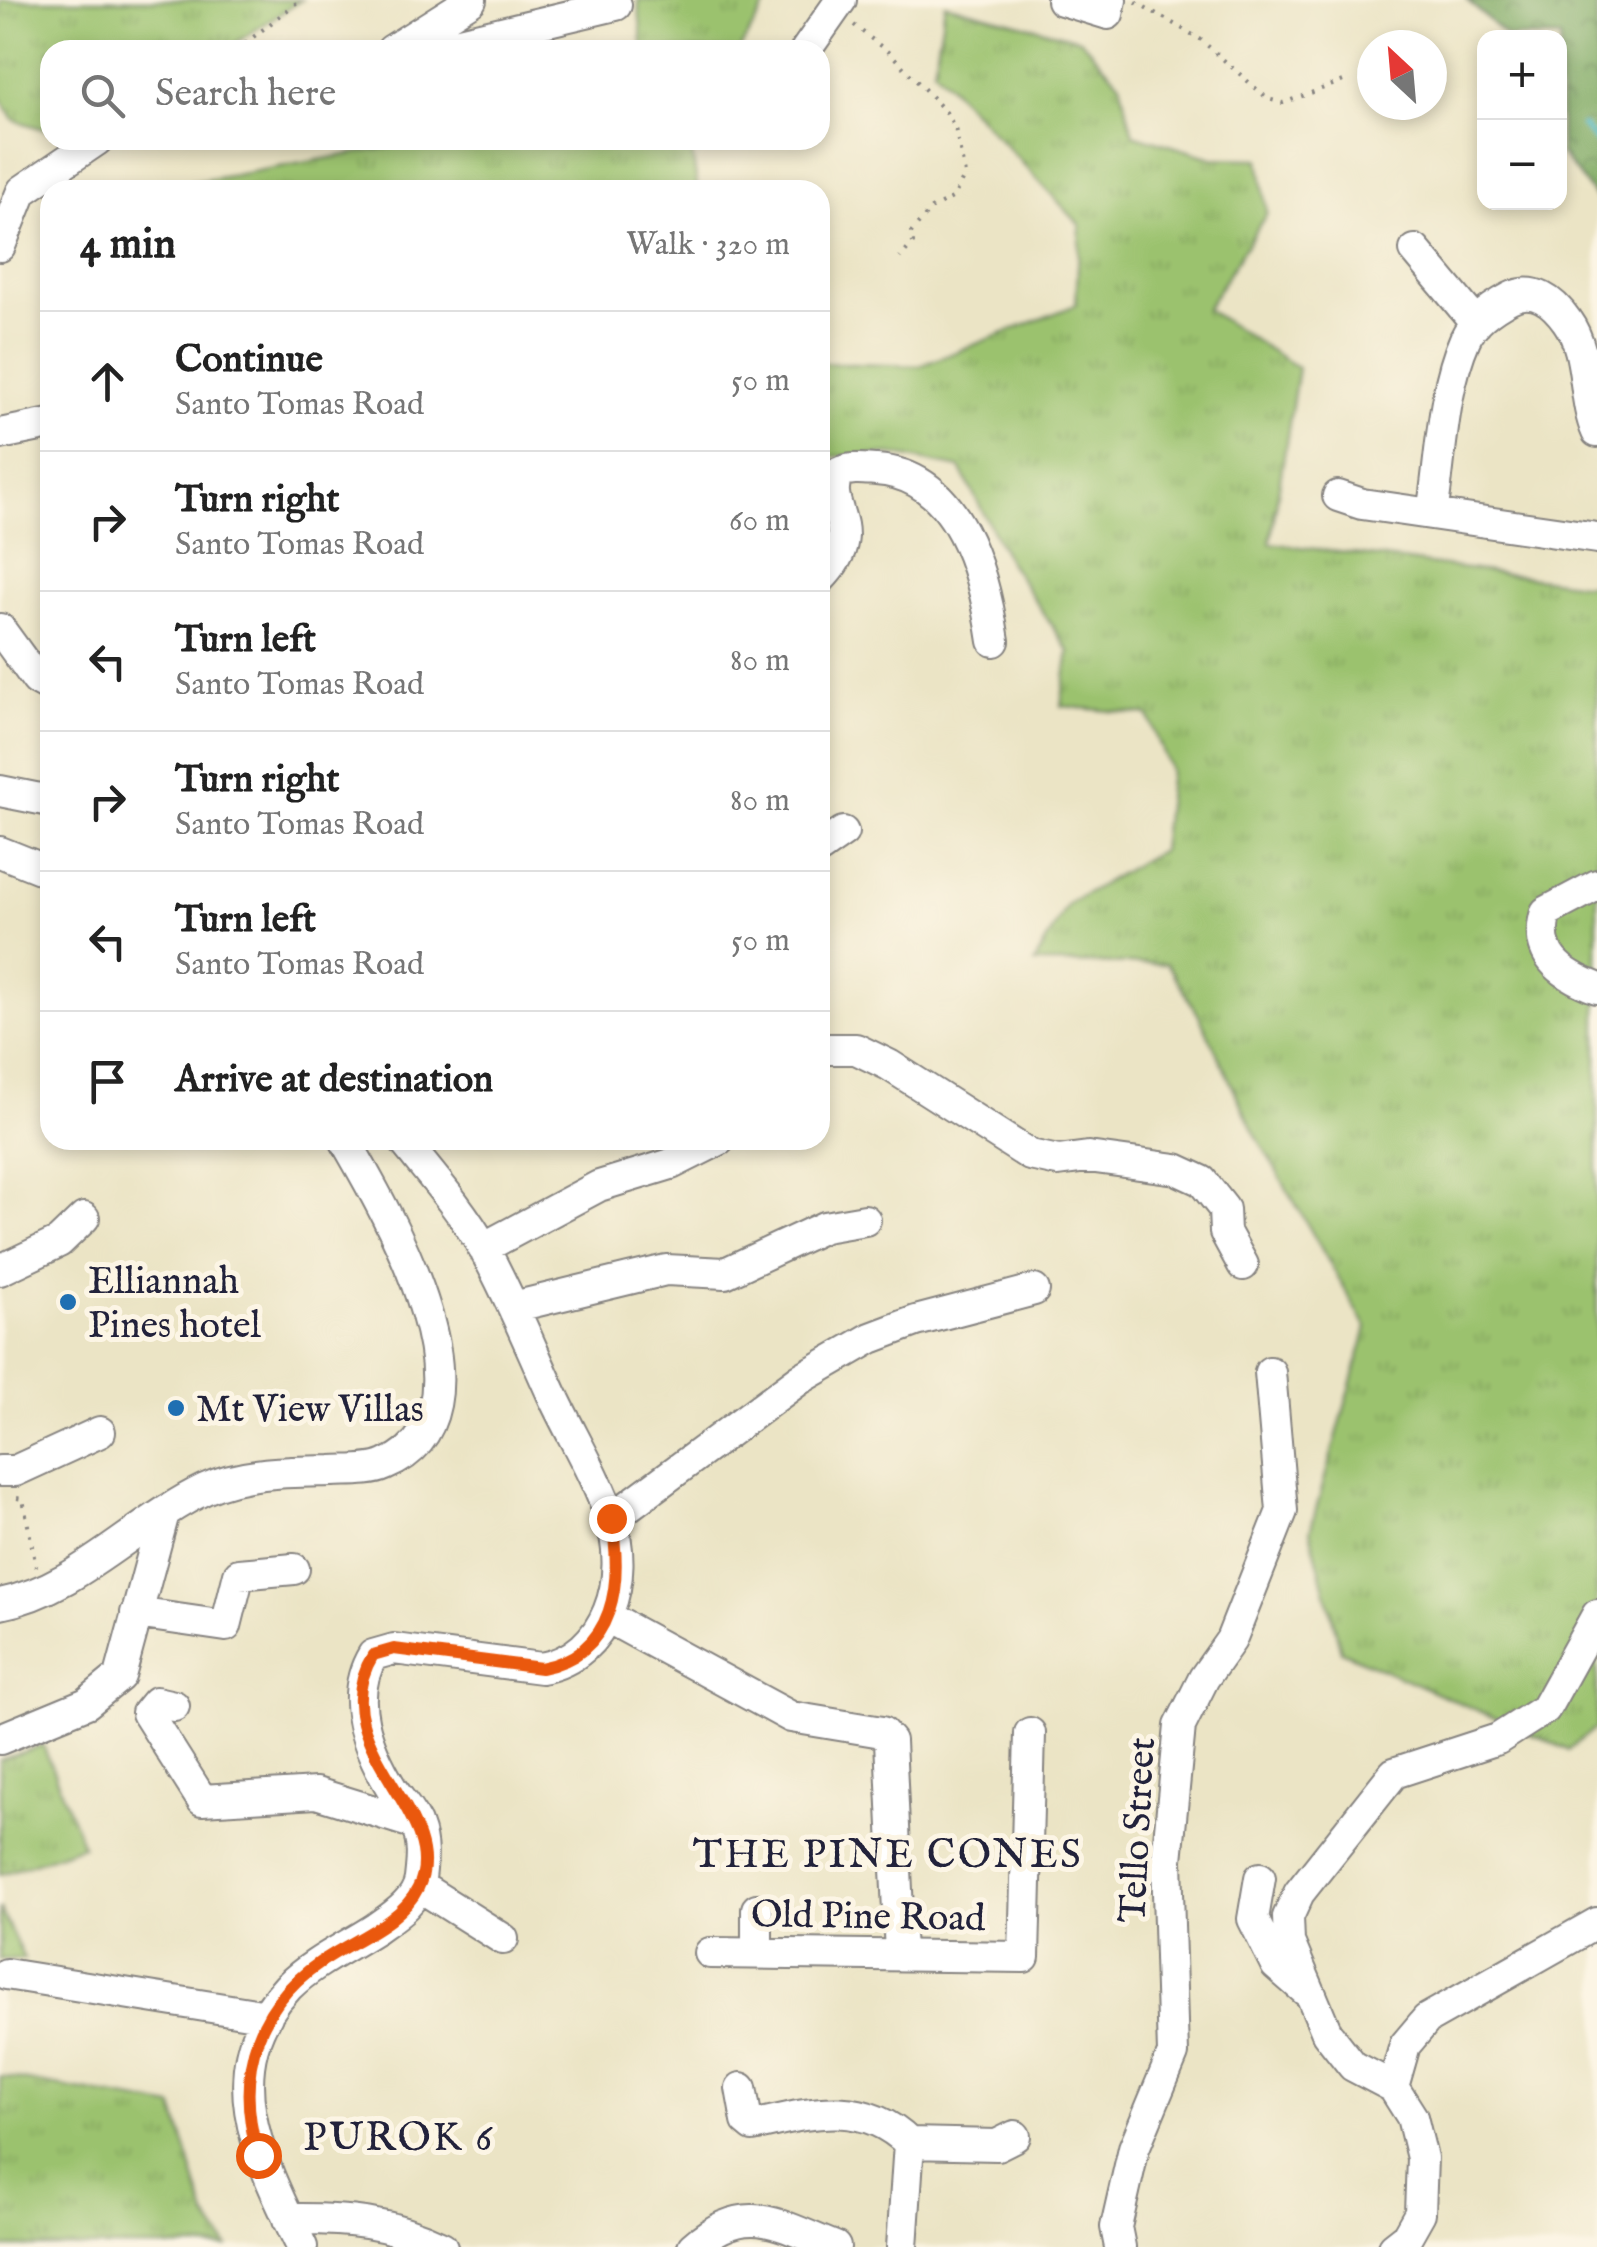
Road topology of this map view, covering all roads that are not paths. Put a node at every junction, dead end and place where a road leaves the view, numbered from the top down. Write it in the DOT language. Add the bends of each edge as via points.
graph roads {
  1 [pos="471,0"];
  2 [pos="1062,0"];
  3 [pos="1111,0"];
  4 [pos="616,5"];
  5 [pos="838,5"];
  6 [pos="408,40"];
  7 [pos="467,40"];
  8 [pos="813,40"];
  9 [pos="79,150"];
  10 [pos="11,187"];
  11 [pos="0,246"];
  12 [pos="1415,250"];
  13 [pos="1476,323"];
  14 [pos="40,426"];
  15 [pos="1597,432"];
  16 [pos="0,434"];
  17 [pos="1338,496"];
  18 [pos="1432,514"];
  19 [pos="1597,538"];
  20 [pos="830,566"];
  21 [pos="0,629"];
  22 [pos="994,641"];
  23 [pos="40,682"];
  24 [pos="0,791"];
  25 [pos="40,799"];
  26 [pos="0,852"];
  27 [pos="40,869"];
  28 [pos="1597,885"];
  29 [pos="1597,988"];
  30 [pos="830,1049"];
  31 [pos="351,1150"];
  32 [pos="410,1150"];
  33 [pos="699,1150"];
  34 [pos="84,1218"];
  35 [pos="865,1220"];
  36 [pos="484,1248"];
  37 [pos="1243,1265"];
  38 [pos="0,1270"];
  39 [pos="1034,1290"];
  40 [pos="513,1307"];
  41 [pos="1270,1372"];
  42 [pos="100,1432"];
  43 [pos="6,1484"];
  44 [pos="164,1512"];
  45 [pos="611,1518"];
  46 [pos="294,1569"];
  47 [pos="0,1604"];
  48 [pos="136,1613"];
  49 [pos="1597,1614"];
  50 [pos="607,1616"];
  51 [pos="174,1706"];
  52 [pos="1030,1733"];
  53 [pos="0,1739"];
  54 [pos="416,1824"];
  55 [pos="1260,1878"];
  56 [pos="419,1886"];
  57 [pos="758,1909"];
  58 [pos="1597,1923"];
  59 [pos="503,1939"];
  60 [pos="756,1952"];
  61 [pos="710,1953"];
  62 [pos="900,1954"];
  63 [pos="6,1974"];
  64 [pos="1308,1992"];
  65 [pos="267,2016"];
  66 [pos="1393,2087"];
  67 [pos="741,2088"];
  68 [pos="1016,2136"];
  69 [pos="909,2142"];
  70 [pos="295,2233"];
  71 [pos="442,2247"];
  72 [pos="693,2247"];
  73 [pos="835,2247"];
  74 [pos="902,2247"];
  75 [pos="1120,2247"];
  76 [pos="1393,2247"];
  1 -- 6 [label="street"];
  2 -- 3 [label="street" via="1108,14"];
  4 -- 7 [label="street"];
  5 -- 8 [label="street"];
  9 -- 10 [label="street"];
  10 -- 11 [label="street"];
  12 -- 13 [label="street"];
  13 -- 15 [label="street" via="1528,292 1555,307 1576,338"];
  13 -- 18 [label="street" via="1453,383"];
  14 -- 16 [label="street"];
  17 -- 18 [label="street"];
  18 -- 19 [label="street"];
  20 -- 22 [label="street" via="843,548 845,528 838,473 855,468 903,475 932,494 962,529 982,579"];
  21 -- 23 [label="street"];
  24 -- 25 [label="street"];
  26 -- 27 [label="street"];
  28 -- 29 [label="street" via="1546,912 1540,930 1546,956 1565,974"];
  30 -- 37 [label="street" via="856,1048 890,1065 1030,1155 1176,1169 1202,1181 1224,1208 1225,1232"];
  31 -- 44 [label="street" via="423,1292 436,1376 426,1425 410,1450 383,1466 235,1480"];
  32 -- 36 [label="street"];
  33 -- 36 [label="street" via="600,1186"];
  34 -- 38 [label="street" via="60,1242"];
  35 -- 40 [label="street" via="824,1227 724,1273 666,1270"];
  36 -- 40 [label="street"];
  39 -- 45 [label="street" via="871,1338 800,1379"];
  40 -- 45 [label="street"];
  41 -- 75 [label="street, Tello Street" via="1282,1511 1232,1640 1180,1726 1167,1860 1173,2054 1134,2148 1116,2227"];
  42 -- 43 [label="street"];
  44 -- 47 [label="street" via="40,1592"];
  44 -- 48 [label="street"];
  45 -- 50 [label="street" via="618,1554"];
  46 -- 48 [label="street" via="239,1574 226,1626"];
  48 -- 53 [label="street" via="120,1676 110,1688"];
  49 -- 64 [label="street" via="1545,1709 1498,1739 1394,1773 1300,1893 1288,1917 1289,1942"];
  50 -- 54 [label="street" via="583,1652 541,1668 394,1649 373,1655 357,1696 390,1787"];
  50 -- 62 [label="street" via="791,1717 882,1732 890,1741"];
  51 -- 54 [label="street" via="156,1702 147,1713 202,1800 316,1793"];
  52 -- 62 [label="street, Old Pine Road" via="1024,1958"];
  54 -- 56 [label="street" via="423,1850"];
  55 -- 64 [label="street" via="1253,1919 1276,1965"];
  56 -- 59 [label="street"];
  56 -- 65 [label="street" via="400,1912 290,1986"];
  57 -- 60 [label="street"];
  58 -- 66 [label="street" via="1427,2019 1405,2045"];
  60 -- 61 [label="street, Old Pine Road"];
  60 -- 62 [label="street, Old Pine Road"];
  63 -- 65 [label="street"];
  64 -- 66 [label="street" via="1338,2051"];
  65 -- 70 [label="street" via="249,2086 252,2134"];
  66 -- 76 [label="street" via="1412,2117 1423,2186 1420,2213"];
  67 -- 69 [label="street" via="746,2122 754,2126 832,2110 890,2124"];
  68 -- 69 [label="street" via="997,2145"];
  69 -- 74 [label="street"];
  70 -- 71 [label="street" via="368,2221"];
  72 -- 73 [label="street" via="742,2218"];
}
